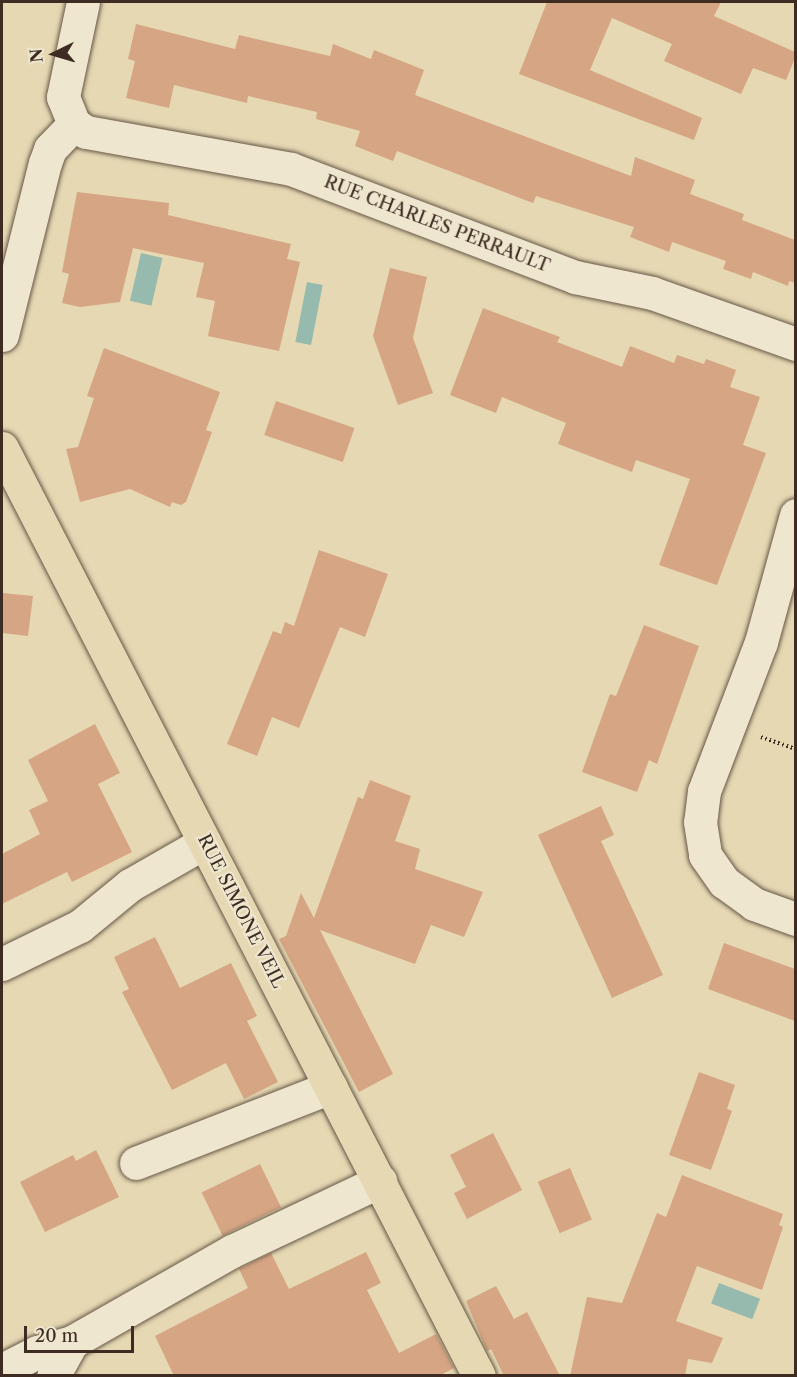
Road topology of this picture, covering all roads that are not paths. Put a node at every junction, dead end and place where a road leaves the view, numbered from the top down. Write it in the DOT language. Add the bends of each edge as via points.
graph roads {
  1 [pos="82,2"];
  2 [pos="74,124"];
  3 [pos="2,334"];
  4 [pos="795,344"];
  5 [pos="2,448"];
  6 [pos="795,516"];
  7 [pos="205,842"];
  8 [pos="795,919"];
  9 [pos="2,964"];
  10 [pos="331,1087"];
  11 [pos="136,1163"];
  12 [pos="380,1181"];
  13 [pos="72,1342"];
  14 [pos="2,1370"];
  15 [pos="53,1376"];
  16 [pos="479,1376"];
  1 -- 2 [label="street" via="63,89 66,111"];
  2 -- 3 [label="street" via="50,149 45,163"];
  2 -- 4 [label="street, RUE CHARLES PERRAULT" via="99,136 291,170 575,277 652,293"];
  5 -- 7 [label="main road, RUE SIMONE VEIL"];
  6 -- 8 [label="street" via="761,642 704,791 700,822 705,855 724,882 754,904"];
  7 -- 9 [label="street" via="130,885 80,926"];
  7 -- 10 [label="main road, RUE SIMONE VEIL"];
  10 -- 11 [label="street"];
  10 -- 12 [label="main road, RUE SIMONE VEIL"];
  12 -- 13 [label="street" via="232,1251"];
  12 -- 16 [label="main road, RUE SIMONE VEIL"];
  13 -- 14 [label="street" via="37,1352"];
  13 -- 15 [label="street"];
}
